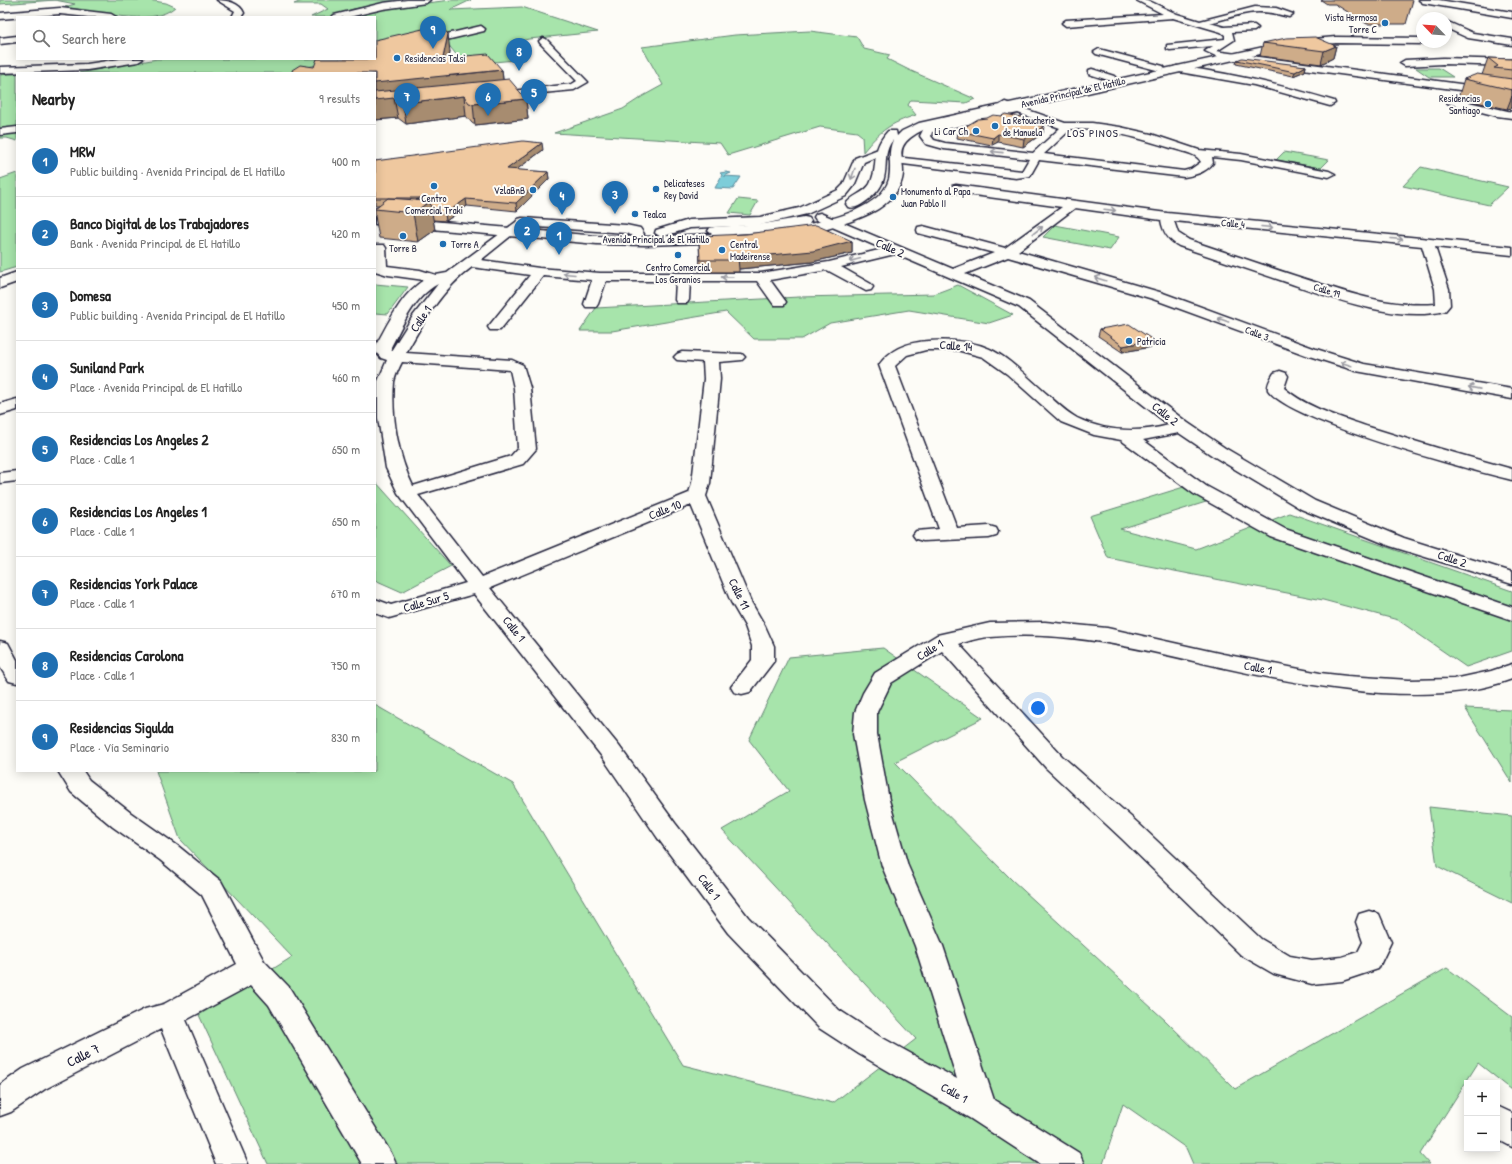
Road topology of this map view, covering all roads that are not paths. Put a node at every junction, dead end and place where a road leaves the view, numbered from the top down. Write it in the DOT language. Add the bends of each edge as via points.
graph roads {
  1 [pos="221,0"];
  2 [pos="426,0"];
  3 [pos="1157,0"];
  4 [pos="1423,0"];
  5 [pos="1144,1"];
  6 [pos="1412,2"];
  7 [pos="1459,7"];
  8 [pos="1289,14"];
  9 [pos="1512,15"];
  10 [pos="0,16"];
  11 [pos="102,16"];
  12 [pos="237,16"];
  13 [pos="341,16"];
  14 [pos="1174,16"];
  15 [pos="1066,23"];
  16 [pos="1200,23"];
  17 [pos="1254,28"];
  18 [pos="481,29"];
  19 [pos="1452,29"];
  20 [pos="1224,30"];
  21 [pos="1416,38"];
  22 [pos="16,39"];
  23 [pos="0,41"];
  24 [pos="543,41"];
  25 [pos="1223,42"];
  26 [pos="1460,42"];
  27 [pos="1512,44"];
  28 [pos="1170,47"];
  29 [pos="1099,52"];
  30 [pos="376,54"];
  31 [pos="1225,56"];
  32 [pos="132,60"];
  33 [pos="1405,63"];
  34 [pos="1512,63"];
  35 [pos="1160,68"];
  36 [pos="1177,69"];
  37 [pos="0,70"];
  38 [pos="1092,72"];
  39 [pos="1111,78"];
  40 [pos="1512,94"];
  41 [pos="483,97"];
  42 [pos="1451,101"];
  43 [pos="1330,103"];
  44 [pos="1016,106"];
  45 [pos="1512,115"];
  46 [pos="1082,125"];
  47 [pos="1064,126"];
  48 [pos="16,130"];
  49 [pos="0,132"];
  50 [pos="881,151"];
  51 [pos="1036,156"];
  52 [pos="1204,156"];
  53 [pos="1048,157"];
  54 [pos="895,160"];
  55 [pos="956,189"];
  56 [pos="1072,205"];
  57 [pos="376,214"];
  58 [pos="1167,217"];
  59 [pos="376,220"];
  60 [pos="826,220"];
  61 [pos="516,227"];
  62 [pos="923,230"];
  63 [pos="662,234"];
  64 [pos="1427,242"];
  65 [pos="379,248"];
  66 [pos="893,250"];
  67 [pos="1512,251"];
  68 [pos="1007,253"];
  69 [pos="829,266"];
  70 [pos="16,271"];
  71 [pos="452,272"];
  72 [pos="539,272"];
  73 [pos="952,274"];
  74 [pos="0,276"];
  75 [pos="16,277"];
  76 [pos="600,277"];
  77 [pos="684,277"];
  78 [pos="761,277"];
  79 [pos="0,283"];
  80 [pos="866,287"];
  81 [pos="682,300"];
  82 [pos="779,302"];
  83 [pos="591,304"];
  84 [pos="495,326"];
  85 [pos="711,356"];
  86 [pos="396,357"];
  87 [pos="682,357"];
  88 [pos="737,357"];
  89 [pos="1280,376"];
  90 [pos="381,381"];
  91 [pos="1512,394"];
  92 [pos="16,404"];
  93 [pos="0,410"];
  94 [pos="1182,427"];
  95 [pos="1127,436"];
  96 [pos="1512,475"];
  97 [pos="16,476"];
  98 [pos="0,478"];
  99 [pos="407,493"];
  100 [pos="697,496"];
  101 [pos="989,532"];
  102 [pos="950,534"];
  103 [pos="923,535"];
  104 [pos="1512,578"];
  105 [pos="478,586"];
  106 [pos="376,606"];
  107 [pos="1512,614"];
  108 [pos="944,640"];
  109 [pos="0,648"];
  110 [pos="1512,671"];
  111 [pos="16,675"];
  112 [pos="742,687"];
  113 [pos="71,772"];
  114 [pos="1369,922"];
  115 [pos="254,969"];
  116 [pos="169,1015"];
  117 [pos="0,1102"];
  118 [pos="982,1108"];
  119 [pos="1500,1122"];
  120 [pos="1512,1132"];
  121 [pos="232,1164"];
  122 [pos="380,1164"];
  123 [pos="1068,1164"];
  1 -- 12 [label="street" via="238,10 240,13"];
  2 -- 13 [label="main road" via="383,6"];
  3 -- 5 [label="street"];
  4 -- 7 [label="main road"];
  5 -- 14 [label="street"];
  6 -- 7 [label="main road" via="1428,11 1437,7"];
  7 -- 9 [label="main road"];
  8 -- 16 [label="street" via="1258,8"];
  10 -- 11 [label="main road" via="60,11"];
  14 -- 15 [label="street"];
  14 -- 16 [label="street"];
  16 -- 20 [label="street"];
  17 -- 20 [label="street"];
  18 -- 30 [label="street"];
  19 -- 27 [label="main road" via="1476,38"];
  20 -- 25 [label="street" via="1231,38"];
  21 -- 31 [label="main road, Avenida Principal de El Hatillo" via="1301,43"];
  22 -- 23 [label="street"];
  24 -- 41 [label="street" via="583,82 574,87"];
  25 -- 28 [label="street"];
  25 -- 31 [label="street" via="1210,50"];
  26 -- 27 [label="main road"];
  29 -- 35 [label="street"];
  31 -- 35 [label="main road, Avenida Principal de El Hatillo"];
  31 -- 36 [label="main road, Avenida Principal de El Hatillo"];
  31 -- 40 [label="street"];
  32 -- 37 [label="street" via="87,67"];
  33 -- 34 [label="street"];
  35 -- 39 [label="main road, Avenida Principal de El Hatillo"];
  36 -- 43 [label="street" via="1246,79"];
  36 -- 44 [label="main road, Avenida Principal de El Hatillo"];
  38 -- 39 [label="street"];
  39 -- 44 [label="main road, Avenida Principal de El Hatillo"];
  42 -- 45 [label="street"];
  44 -- 46 [label="street" via="1042,109"];
  44 -- 47 [label="street"];
  44 -- 50 [label="main road, Avenida Principal de El Hatillo" via="914,123 893,133"];
  51 -- 44 [label="street, one-way" via="944,146 930,142 925,136 928,130"];
  44 -- 54 [label="main road, Avenida Principal de El Hatillo" via="910,130 898,140"];
  46 -- 47 [label="street"];
  46 -- 52 [label="street" via="1147,135"];
  46 -- 53 [label="street"];
  47 -- 51 [label="street" via="1064,132"];
  48 -- 49 [label="street"];
  50 -- 60 [label="main road, Avenida Principal de El Hatillo" via="878,180 869,192"];
  50 -- 63 [label="street, one-way" via="859,160 848,186 842,193 803,211 760,221 689,224"];
  51 -- 53 [label="street"];
  51 -- 54 [label="street" via="1026,174 1021,175"];
  52 -- 52 [label="street" via="1314,179 1329,174 1241,157"];
  52 -- 53 [label="street" via="1207,164 1201,170 1184,174"];
  54 -- 60 [label="main road, Avenida Principal de El Hatillo" via="896,179 887,195 872,207"];
  55 -- 56 [label="street, Calle 4"];
  56 -- 58 [label="street, Calle 4, one-way"];
  68 -- 56 [label="street, one-way"];
  57 -- 61 [label="main road, Avenida Principal de El Hatillo"];
  58 -- 64 [label="street, Calle 4, one-way"];
  58 -- 64 [label="street, Calle 19" via="1169,232 1175,239 1184,243 1322,289 1392,307 1431,310 1443,305 1442,289"];
  59 -- 61 [label="main road, Avenida Principal de El Hatillo"];
  60 -- 61 [label="main road, Avenida Principal de El Hatillo" via="765,236 701,240 598,240"];
  60 -- 63 [label="main road, Avenida Principal de El Hatillo" via="742,230"];
  60 -- 66 [label="street, Calle 2"];
  61 -- 63 [label="main road, Avenida Principal de El Hatillo" via="595,233"];
  61 -- 71 [label="street, Calle 1"];
  62 -- 68 [label="street, Calle 3"];
  64 -- 67 [label="street, Calle 4"];
  65 -- 71 [label="street" via="380,268 388,271 420,274"];
  66 -- 69 [label="street, one-way"];
  66 -- 73 [label="street, Calle 2"];
  68 -- 73 [label="street"];
  91 -- 68 [label="street, Calle 3, one-way" via="1362,368 1158,296"];
  69 -- 78 [label="street"];
  69 -- 80 [label="street"];
  70 -- 74 [label="main road"];
  71 -- 72 [label="street"];
  71 -- 86 [label="street, Calle 1" via="420,316"];
  76 -- 72 [label="street, one-way"];
  72 -- 84 [label="street"];
  73 -- 94 [label="street, Calle 2" via="1024,304"];
  75 -- 79 [label="main road"];
  76 -- 77 [label="street"];
  76 -- 83 [label="street"];
  78 -- 77 [label="street, one-way"];
  77 -- 81 [label="street"];
  78 -- 82 [label="street"];
  85 -- 87 [label="street"];
  85 -- 88 [label="street"];
  85 -- 100 [label="street, Calle 10" via="712,379 702,483"];
  86 -- 90 [label="street, Calle 1"];
  86 -- 99 [label="street" via="512,365 517,368 522,388 526,449 517,460"];
  89 -- 96 [label="street" via="1276,391 1314,413"];
  90 -- 99 [label="street, Calle 1" via="395,468"];
  92 -- 93 [label="street"];
  94 -- 95 [label="street, Calle 14" via="1166,432"];
  94 -- 104 [label="street, Calle 2" via="1308,505 1397,542"];
  95 -- 102 [label="street, Calle 14" via="1094,431 1071,422 1012,369 992,354 977,347 952,344 924,346 898,354 887,364"];
  95 -- 107 [label="street" via="1200,490 1278,533"];
  97 -- 98 [label="street"];
  99 -- 105 [label="street, Calle 1"];
  100 -- 105 [label="street, Calle 10"];
  100 -- 112 [label="street, Calle 11" via="726,568 763,646 763,661"];
  101 -- 102 [label="street"];
  102 -- 103 [label="street"];
  105 -- 106 [label="street, Calle Sur 5" via="389,612"];
  105 -- 118 [label="street, Calle 1" via="611,752 738,925 829,1019 869,1045"];
  108 -- 110 [label="street, Calle 1" via="990,630 1045,629 1107,636 1320,680 1409,687 1454,686"];
  108 -- 114 [label="street" via="1054,762 1251,947 1284,966 1312,972 1342,969 1368,962 1378,942"];
  108 -- 118 [label="street, Calle 1" via="883,678 866,712 865,734 877,800 896,866 929,946"];
  109 -- 111 [label="street"];
  113 -- 115 [label="street" via="80,786 212,888"];
  115 -- 116 [label="street, Calle 7"];
  115 -- 122 [label="street" via="279,996"];
  116 -- 117 [label="street, Calle 7" via="155,1018 34,1079"];
  116 -- 121 [label="street"];
  118 -- 123 [label="street"];
  119 -- 120 [label="street"];
}
